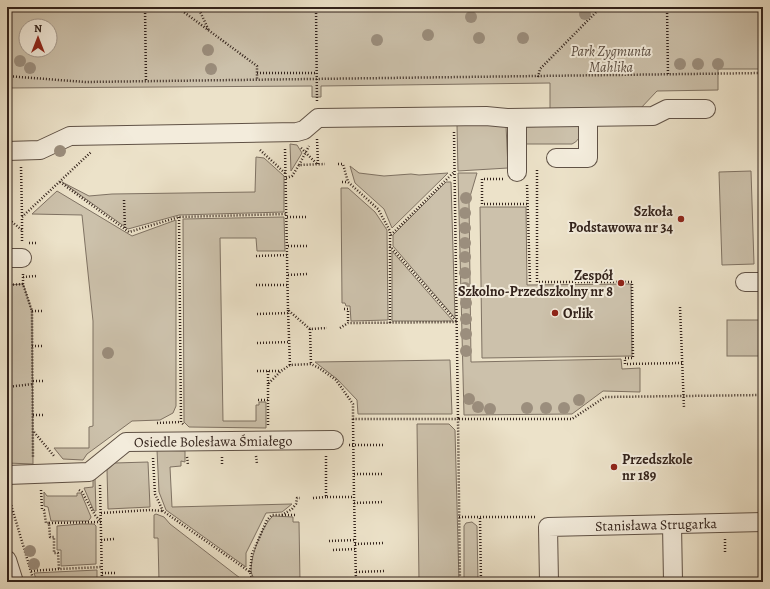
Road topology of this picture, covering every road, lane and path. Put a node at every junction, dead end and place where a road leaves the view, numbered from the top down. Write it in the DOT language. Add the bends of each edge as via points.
graph roads {
  1 [pos="145,7"];
  2 [pos="177,7"];
  3 [pos="198,7"];
  4 [pos="316,7"];
  5 [pos="601,7"];
  6 [pos="666,7"];
  7 [pos="209,31"];
  8 [pos="257,73"];
  9 [pos="316,73"];
  10 [pos="763,73"];
  11 [pos="668,75"];
  12 [pos="7,76"];
  13 [pos="538,77"];
  14 [pos="257,80"];
  15 [pos="316,80"];
  16 [pos="146,81"];
  17 [pos="706,109"];
  18 [pos="318,118"];
  19 [pos="517,118"];
  20 [pos="588,118"];
  21 [pos="453,124"];
  22 [pos="285,132"];
  23 [pos="93,150"];
  24 [pos="14,151"];
  25 [pos="556,158"];
  26 [pos="318,164"];
  27 [pos="325,164"];
  28 [pos="338,164"];
  29 [pos="537,170"];
  30 [pos="454,172"];
  31 [pos="517,175"];
  32 [pos="286,178"];
  33 [pos="60,182"];
  34 [pos="342,182"];
  35 [pos="348,182"];
  36 [pos="124,200"];
  37 [pos="527,204"];
  38 [pos="287,216"];
  39 [pos="22,217"];
  40 [pos="179,217"];
  41 [pos="7,218"];
  42 [pos="306,218"];
  43 [pos="125,229"];
  44 [pos="22,230"];
  45 [pos="390,235"];
  46 [pos="288,246"];
  47 [pos="307,246"];
  48 [pos="390,246"];
  49 [pos="288,255"];
  50 [pos="256,256"];
  51 [pos="15,258"];
  52 [pos="307,274"];
  53 [pos="288,275"];
  54 [pos="37,276"];
  55 [pos="589,276"];
  56 [pos="23,277"];
  57 [pos="530,282"];
  58 [pos="590,282"];
  59 [pos="745,282"];
  60 [pos="763,282"];
  61 [pos="23,284"];
  62 [pos="7,285"];
  63 [pos="256,285"];
  64 [pos="288,285"];
  65 [pos="680,307"];
  66 [pos="344,309"];
  67 [pos="32,311"];
  68 [pos="44,311"];
  69 [pos="288,311"];
  70 [pos="257,314"];
  71 [pos="457,322"];
  72 [pos="390,323"];
  73 [pos="348,324"];
  74 [pos="327,328"];
  75 [pos="340,328"];
  76 [pos="310,329"];
  77 [pos="289,342"];
  78 [pos="257,343"];
  79 [pos="32,346"];
  80 [pos="44,346"];
  81 [pos="682,363"];
  82 [pos="311,364"];
  83 [pos="290,365"];
  84 [pos="257,371"];
  85 [pos="268,371"];
  86 [pos="281,371"];
  87 [pos="45,381"];
  88 [pos="33,382"];
  89 [pos="268,384"];
  90 [pos="7,387"];
  91 [pos="763,395"];
  92 [pos="684,396"];
  93 [pos="258,400"];
  94 [pos="269,400"];
  95 [pos="684,408"];
  96 [pos="33,415"];
  97 [pos="45,415"];
  98 [pos="353,419"];
  99 [pos="458,419"];
  100 [pos="187,429"];
  101 [pos="268,431"];
  102 [pos="153,442"];
  103 [pos="335,442"];
  104 [pos="353,445"];
  105 [pos="383,445"];
  106 [pos="37,474"];
  107 [pos="354,474"];
  108 [pos="383,474"];
  109 [pos="7,475"];
  110 [pos="100,482"];
  111 [pos="7,491"];
  112 [pos="298,497"];
  113 [pos="326,497"];
  114 [pos="354,497"];
  115 [pos="313,498"];
  116 [pos="384,502"];
  117 [pos="354,503"];
  118 [pos="292,509"];
  119 [pos="162,511"];
  120 [pos="100,513"];
  121 [pos="282,515"];
  122 [pos="480,518"];
  123 [pos="101,522"];
  124 [pos="763,522"];
  125 [pos="49,524"];
  126 [pos="672,524"];
  127 [pos="725,534"];
  128 [pos="101,540"];
  129 [pos="114,540"];
  130 [pos="329,540"];
  131 [pos="355,540"];
  132 [pos="384,543"];
  133 [pos="355,544"];
  134 [pos="356,549"];
  135 [pos="333,550"];
  136 [pos="725,552"];
  137 [pos="102,567"];
  138 [pos="58,569"];
  139 [pos="10,571"];
  140 [pos="31,571"];
  141 [pos="385,571"];
  142 [pos="250,572"];
  143 [pos="356,572"];
  144 [pos="102,573"];
  145 [pos="114,573"];
  146 [pos="334,579"];
  147 [pos="356,580"];
  148 [pos="34,582"];
  149 [pos="102,582"];
  150 [pos="253,582"];
  151 [pos="460,582"];
  152 [pos="481,582"];
  153 [pos="549,582"];
  154 [pos="673,582"];
  1 -- 16 [label="path"];
  2 -- 7 [label="path"];
  3 -- 7 [label="path"];
  4 -- 9 [label="path"];
  5 -- 13 [label="path" via="540,69"];
  6 -- 11 [label="path"];
  7 -- 8 [label="path" via="257,66"];
  8 -- 9 [label="path"];
  8 -- 14 [label="path"];
  9 -- 15 [label="path"];
  10 -- 11 [label="path"];
  11 -- 13 [label="path"];
  12 -- 16 [label="path" via="78,81"];
  13 -- 15 [label="path"];
  14 -- 15 [label="path"];
  14 -- 16 [label="path"];
  15 -- 18 [label="path"];
  17 -- 20 [label="street" via="667,109 653,116"];
  18 -- 19 [label="street"];
  18 -- 22 [label="street" via="304,130"];
  18 -- 26 [label="path"];
  19 -- 20 [label="street"];
  19 -- 31 [label="street"];
  20 -- 25 [label="street" via="588,158"];
  21 -- 30 [label="path"];
  22 -- 24 [label="street" via="70,136 40,150"];
  22 -- 32 [label="path"];
  23 -- 33 [label="path"];
  24 -- 39 [label="path"];
  26 -- 27 [label="path"];
  26 -- 32 [label="path" via="299,165 292,176"];
  28 -- 35 [label="path" via="343,164"];
  29 -- 58 [label="path" via="537,282"];
  30 -- 45 [label="path"];
  30 -- 71 [label="path"];
  31 -- 37 [label="path" via="527,178"];
  31 -- 37 [label="path" via="482,179 482,204"];
  32 -- 38 [label="path"];
  33 -- 39 [label="path"];
  33 -- 43 [label="path"];
  34 -- 35 [label="path"];
  35 -- 45 [label="path" via="378,210"];
  36 -- 43 [label="path"];
  37 -- 57 [label="path"];
  38 -- 40 [label="path"];
  38 -- 42 [label="path"];
  38 -- 46 [label="path"];
  39 -- 44 [label="path"];
  40 -- 43 [label="path" via="129,232"];
  40 -- 100 [label="path" via="181,422"];
  41 -- 44 [label="path"];
  44 -- 51 [label="path"];
  45 -- 48 [label="path"];
  46 -- 47 [label="path"];
  46 -- 49 [label="path"];
  48 -- 71 [label="path"];
  48 -- 72 [label="path"];
  49 -- 50 [label="path"];
  49 -- 53 [label="path"];
  51 -- 56 [label="path"];
  52 -- 53 [label="path"];
  53 -- 64 [label="path"];
  54 -- 56 [label="path"];
  55 -- 58 [label="path"];
  56 -- 61 [label="path"];
  58 -- 81 [label="path" via="632,282 633,358 625,358 625,364"];
  59 -- 60 [label="street"];
  61 -- 62 [label="path"];
  61 -- 67 [label="path"];
  63 -- 64 [label="path"];
  64 -- 69 [label="path"];
  65 -- 81 [label="path"];
  66 -- 73 [label="path" via="348,309"];
  67 -- 68 [label="path"];
  67 -- 79 [label="path"];
  69 -- 70 [label="path"];
  69 -- 76 [label="path"];
  69 -- 77 [label="path"];
  71 -- 72 [label="path"];
  71 -- 99 [label="path"];
  72 -- 73 [label="path"];
  73 -- 75 [label="path"];
  74 -- 76 [label="path"];
  76 -- 82 [label="path"];
  77 -- 78 [label="path"];
  77 -- 83 [label="path"];
  79 -- 80 [label="path"];
  79 -- 88 [label="path"];
  81 -- 92 [label="path"];
  82 -- 83 [label="path"];
  82 -- 98 [label="path" via="341,386 353,404"];
  83 -- 86 [label="path"];
  84 -- 85 [label="path"];
  85 -- 86 [label="path"];
  85 -- 89 [label="path"];
  86 -- 89 [label="path"];
  87 -- 88 [label="path"];
  88 -- 90 [label="path"];
  88 -- 96 [label="path"];
  89 -- 94 [label="path"];
  91 -- 92 [label="path"];
  92 -- 95 [label="path"];
  92 -- 99 [label="path" via="605,397 572,419"];
  93 -- 94 [label="path"];
  94 -- 101 [label="path"];
  96 -- 97 [label="path"];
  96 -- 106 [label="path"];
  98 -- 99 [label="path"];
  98 -- 104 [label="path"];
  99 -- 151 [label="path"];
  102 -- 103 [label="street, Osiedle Bolesława Śmiałego"];
  102 -- 106 [label="street, Osiedle Bolesława Śmiałego" via="126,442 89,472"];
  102 -- 119 [label="path" via="155,494"];
  103 -- 104 [label="path"];
  103 -- 113 [label="path"];
  104 -- 105 [label="path"];
  104 -- 107 [label="path"];
  106 -- 109 [label="street, Osiedle Bolesława Śmiałego"];
  106 -- 125 [label="path" via="42,509 46,523"];
  107 -- 108 [label="path"];
  107 -- 114 [label="path"];
  110 -- 120 [label="path"];
  111 -- 140 [label="path"];
  112 -- 118 [label="path"];
  113 -- 114 [label="path"];
  113 -- 115 [label="path"];
  114 -- 117 [label="path"];
  116 -- 117 [label="path"];
  117 -- 131 [label="path"];
  118 -- 121 [label="path"];
  118 -- 121 [label="path" via="294,516"];
  119 -- 120 [label="path"];
  119 -- 142 [label="path"];
  120 -- 123 [label="path"];
  121 -- 142 [label="path" via="272,516 267,520 252,554"];
  122 -- 152 [label="path"];
  123 -- 125 [label="path"];
  123 -- 128 [label="path"];
  124 -- 126 [label="street, Stanisława Strugarka"];
  125 -- 138 [label="path" via="50,537 54,536 54,552 58,552"];
  126 -- 153 [label="street, Stanisława Strugarka" via="548,527"];
  126 -- 154 [label="street"];
  127 -- 136 [label="path"];
  128 -- 129 [label="path"];
  128 -- 137 [label="path"];
  130 -- 131 [label="path"];
  131 -- 133 [label="path"];
  132 -- 133 [label="path"];
  133 -- 134 [label="path"];
  134 -- 135 [label="path"];
  134 -- 143 [label="path"];
  137 -- 138 [label="path"];
  137 -- 144 [label="path"];
  138 -- 140 [label="path"];
  139 -- 140 [label="path"];
  140 -- 148 [label="path"];
  141 -- 143 [label="path"];
  142 -- 150 [label="path"];
  143 -- 147 [label="path"];
  144 -- 145 [label="path"];
  144 -- 149 [label="path"];
  146 -- 147 [label="path"];
}
